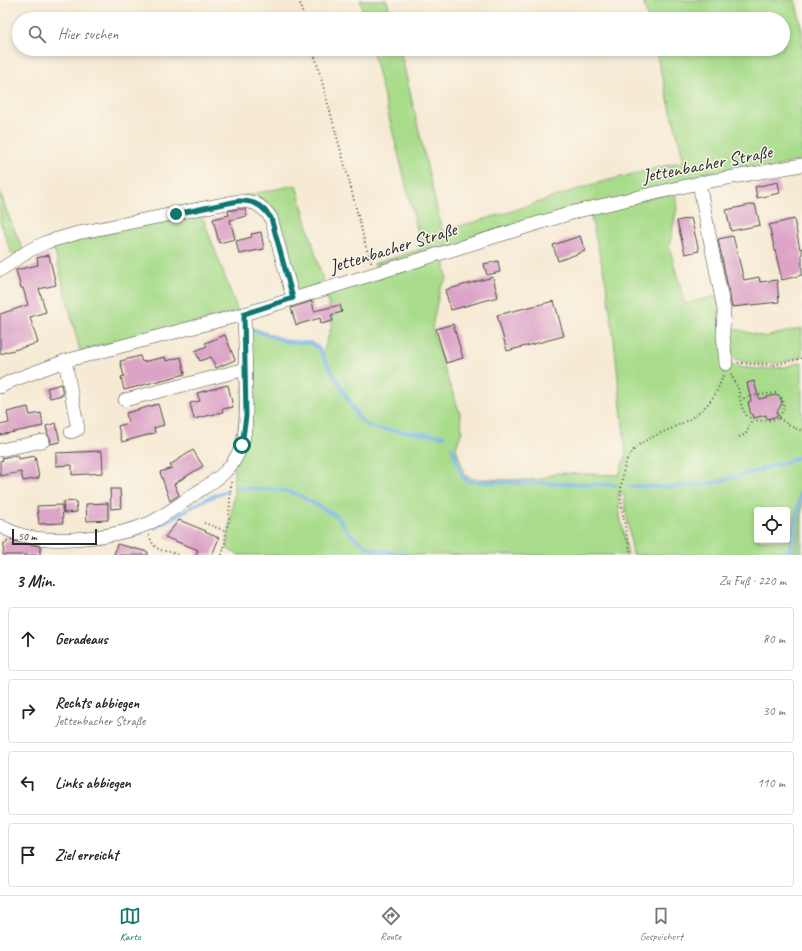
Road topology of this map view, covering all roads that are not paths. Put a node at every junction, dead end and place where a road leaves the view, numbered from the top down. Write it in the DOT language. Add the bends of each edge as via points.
graph roads {
  1 [pos="802,165"];
  2 [pos="699,183"];
  3 [pos="0,270"];
  4 [pos="293,298"];
  5 [pos="244,314"];
  6 [pos="65,361"];
  7 [pos="726,362"];
  8 [pos="246,370"];
  9 [pos="0,388"];
  10 [pos="125,400"];
  11 [pos="71,432"];
  12 [pos="43,441"];
  13 [pos="0,450"];
  14 [pos="0,526"];
  1 -- 2 [label="street, Jettenbacher Straße"];
  2 -- 4 [label="street, Jettenbacher Straße" via="578,211"];
  2 -- 7 [label="street" via="724,310"];
  3 -- 4 [label="street" via="30,250 78,233 246,201 258,204 271,218"];
  4 -- 5 [label="street, Jettenbacher Straße"];
  5 -- 6 [label="street, Jettenbacher Straße"];
  5 -- 8 [label="street"];
  6 -- 9 [label="street, Jettenbacher Straße" via="11,381"];
  6 -- 11 [label="street" via="78,429"];
  8 -- 10 [label="street"];
  8 -- 14 [label="street" via="245,430 235,461 228,470 177,506 135,529 92,537 56,539 25,536"];
  12 -- 13 [label="street"];
}
